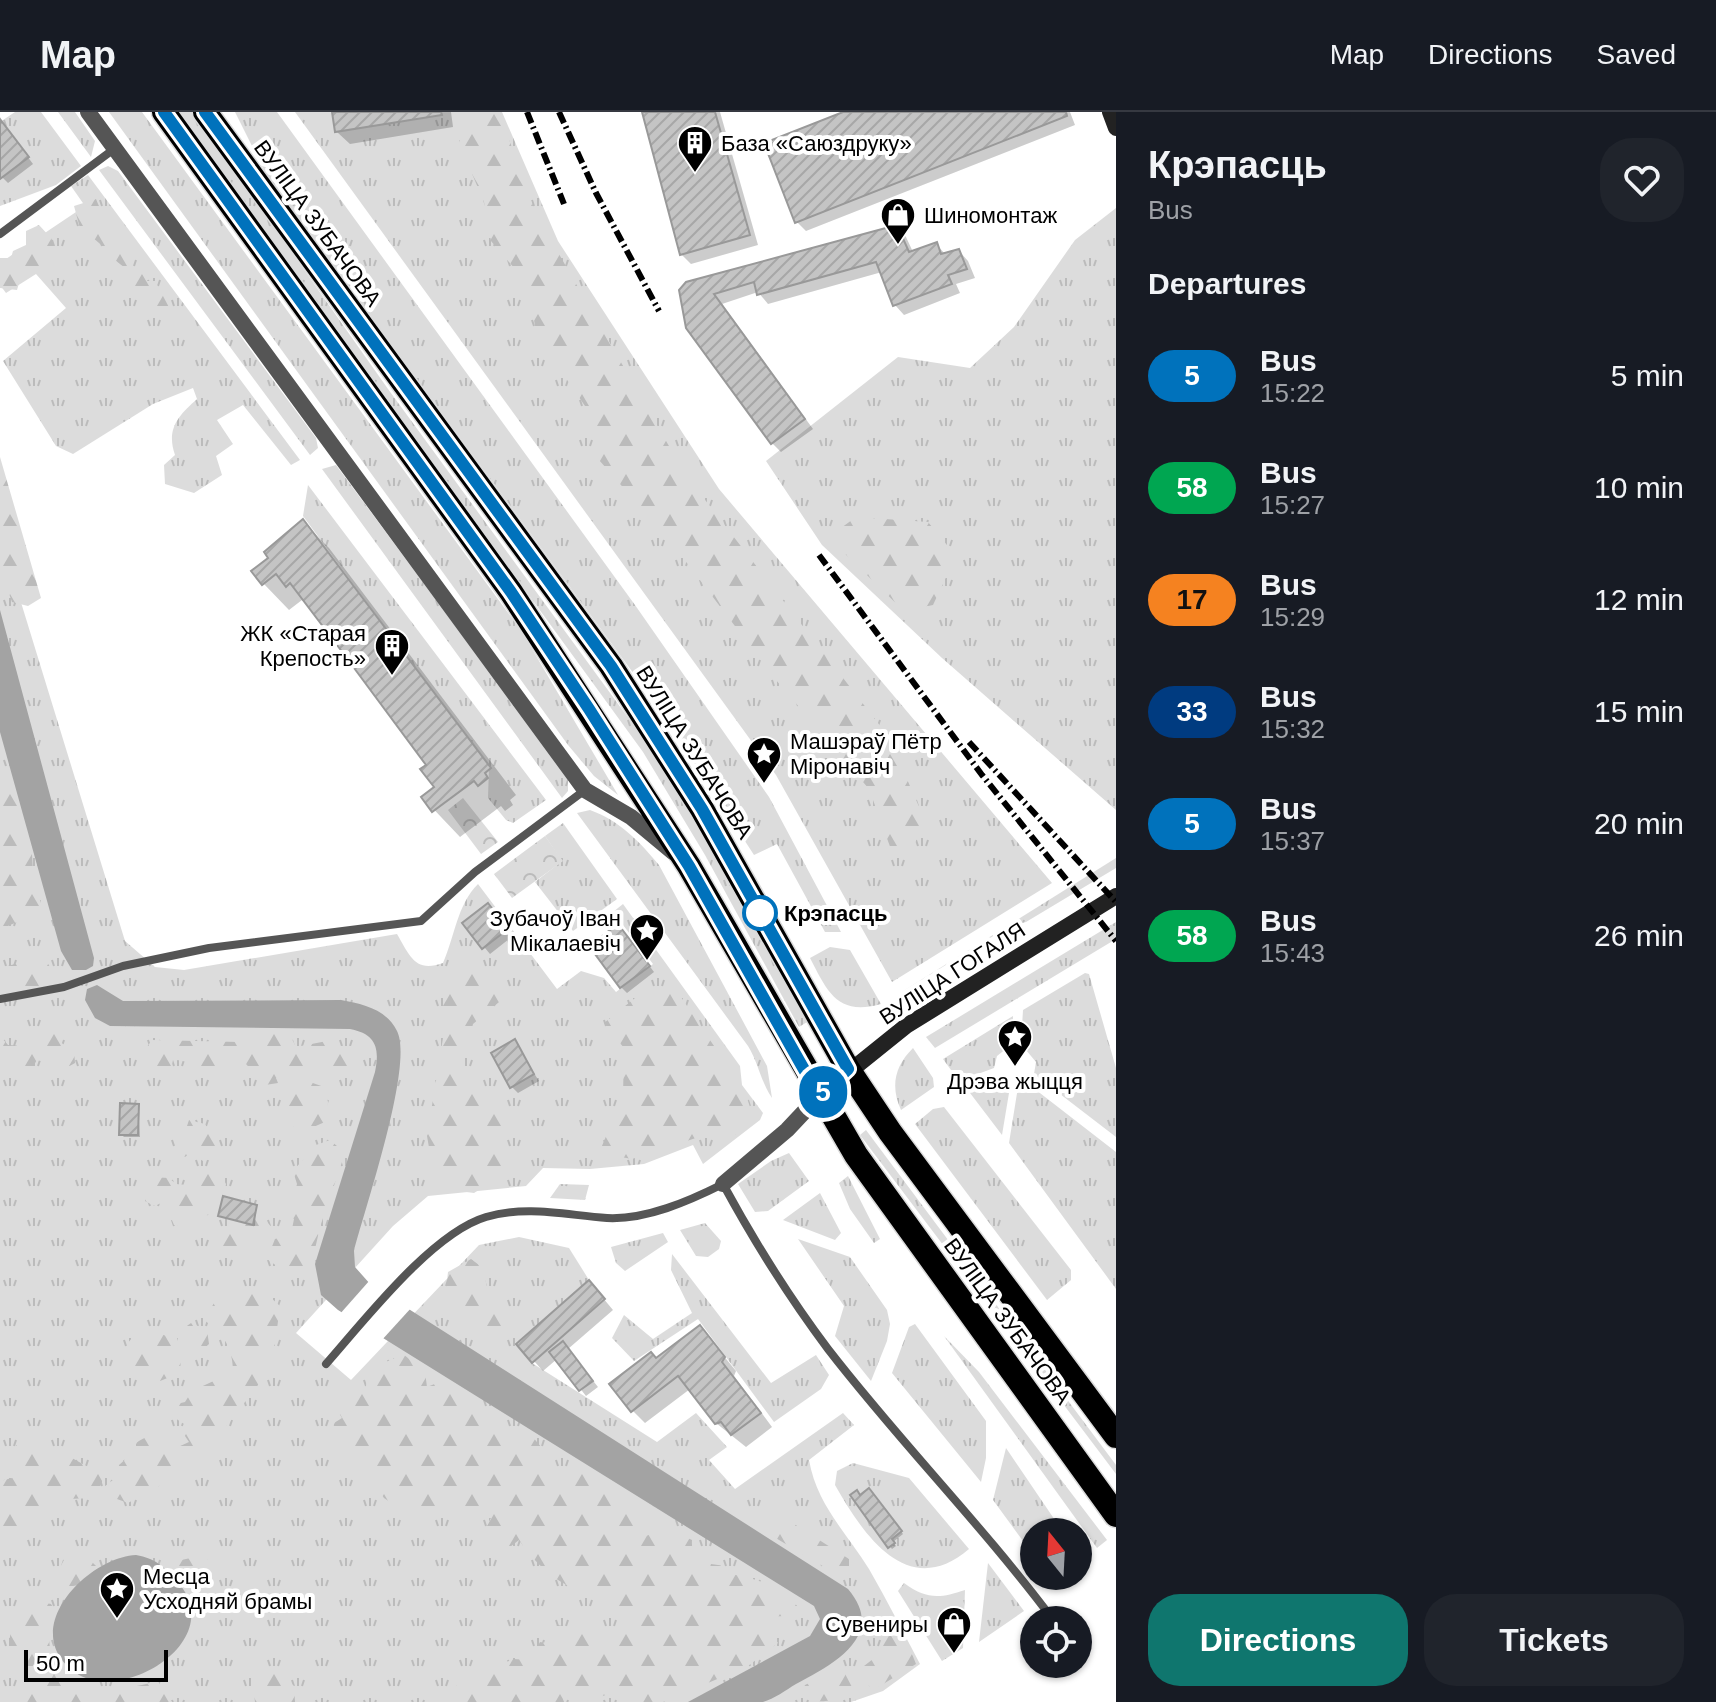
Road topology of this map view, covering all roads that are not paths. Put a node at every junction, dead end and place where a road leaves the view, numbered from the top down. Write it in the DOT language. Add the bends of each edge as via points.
graph roads {
  1 [pos="88,112"];
  2 [pos="164,112"];
  3 [pos="205,112"];
  4 [pos="1110,112"];
  5 [pos="1116,128"];
  6 [pos="114,149"];
  7 [pos="0,234"];
  8 [pos="585,790"];
  9 [pos="689,866"];
  10 [pos="1116,896"];
  11 [pos="0,999"];
  12 [pos="848,1069"];
  13 [pos="819,1096"];
  14 [pos="723,1184"];
  15 [pos="326,1364"];
  16 [pos="1116,1436"];
  17 [pos="1114,1511"];
  18 [pos="1042,1606"];
  1 -- 6 [label="street"];
  2 -- 9 [label="highway, ВУЛІЦА ЗУБАЧОВА" via="511,592"];
  3 -- 12 [label="highway, ВУЛІЦА ЗУБАЧОВА" via="611,666 702,809"];
  4 -- 5 [label="main road"];
  6 -- 7 [label="lane"];
  6 -- 8 [label="street"];
  8 -- 9 [label="street, ВУЛІЦА ЗУБАЧОВА" via="631,817"];
  8 -- 11 [label="lane" via="475,872 421,921 209,948"];
  9 -- 13 [label="highway, ВУЛІЦА ЗУБАЧОВА"];
  10 -- 12 [label="main road, ВУЛІЦА ГОГАЛЯ" via="906,1026"];
  12 -- 13 [label="main road, ВУЛІЦА ГОГАЛЯ"];
  12 -- 16 [label="highway, ВУЛІЦА ЗУБАЧОВА"];
  13 -- 14 [label="street"];
  13 -- 17 [label="highway, ВУЛІЦА ЗУБАЧОВА" via="856,1155"];
  14 -- 15 [label="lane" via="691,1200 610,1218 529,1209 484,1217 430,1250"];
  14 -- 18 [label="lane" via="826,1346"];
}
